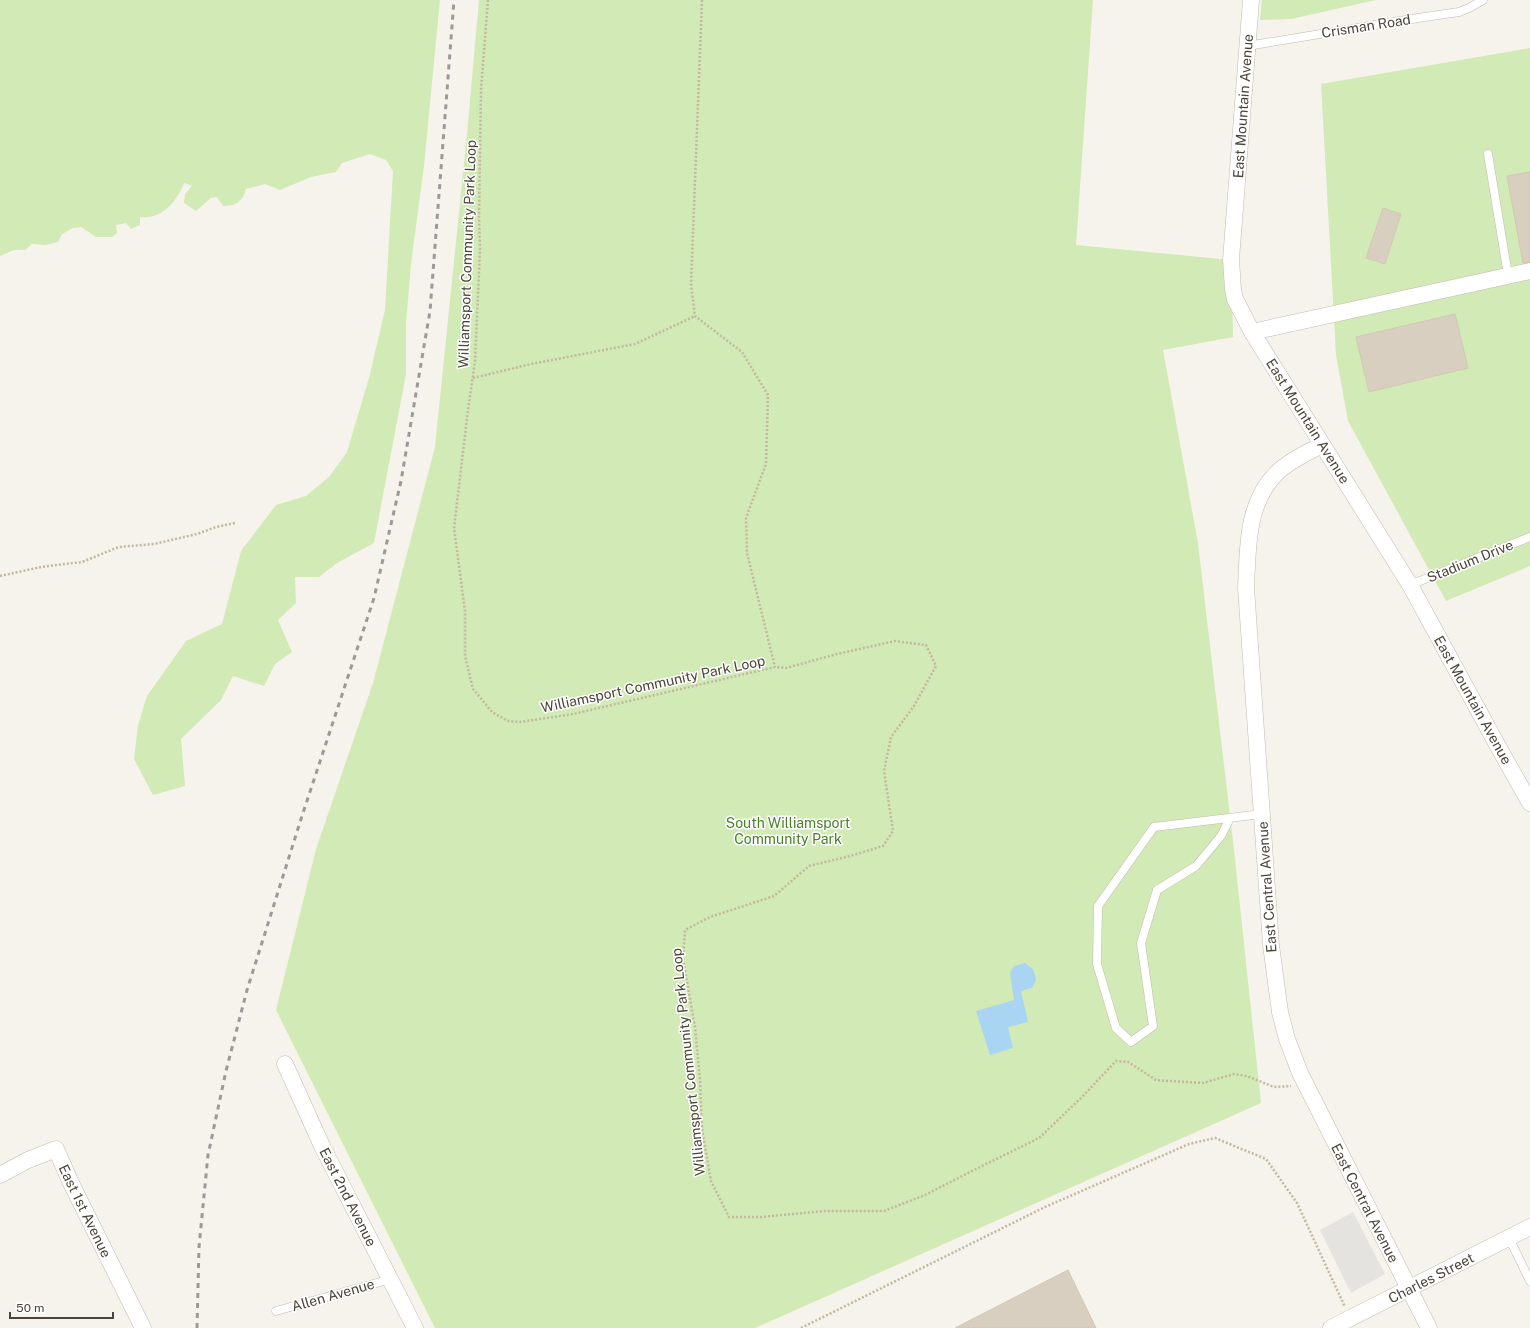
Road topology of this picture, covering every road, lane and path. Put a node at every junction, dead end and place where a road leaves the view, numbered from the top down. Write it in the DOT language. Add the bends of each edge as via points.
graph roads {
  1 [pos="488,0"];
  2 [pos="702,0"];
  3 [pos="1251,0"];
  4 [pos="1482,0"];
  5 [pos="1247,46"];
  6 [pos="1488,154"];
  7 [pos="1530,271"];
  8 [pos="1508,275"];
  9 [pos="695,316"];
  10 [pos="1252,332"];
  11 [pos="473,378"];
  12 [pos="1322,445"];
  13 [pos="235,523"];
  14 [pos="1530,537"];
  15 [pos="0,576"];
  16 [pos="1410,585"];
  17 [pos="775,667"];
  18 [pos="1530,803"];
  19 [pos="1262,814"];
  20 [pos="1230,818"];
  21 [pos="285,1064"];
  22 [pos="1306,1085"];
  23 [pos="0,1176"];
  24 [pos="1530,1227"];
  25 [pos="1509,1238"];
  26 [pos="391,1279"];
  27 [pos="1530,1281"];
  28 [pos="1409,1290"];
  29 [pos="276,1311"];
  30 [pos="1350,1318"];
  31 [pos="143,1328"];
  32 [pos="416,1328"];
  33 [pos="801,1328"];
  34 [pos="1331,1328"];
  35 [pos="1429,1328"];
  1 -- 11 [label="path, Williamsport Community Park Loop" via="481,89 480,249"];
  2 -- 9 [label="path" via="691,284"];
  3 -- 5 [label="street, East Mountain Avenue"];
  4 -- 5 [label="lane, Crisman Road" via="1459,12"];
  5 -- 10 [label="street, East Mountain Avenue" via="1232,260 1235,299"];
  6 -- 8 [label="lane"];
  7 -- 8 [label="street"];
  8 -- 10 [label="street"];
  9 -- 11 [label="path" via="635,344"];
  9 -- 17 [label="path, Williamsport Community Park Loop" via="742,352 768,395 766,464 746,518 746,539 747,553"];
  10 -- 12 [label="street, East Mountain Avenue"];
  11 -- 17 [label="path, Williamsport Community Park Loop" via="454,528 465,611 465,656 473,689 492,712 508,721 520,722 573,714"];
  12 -- 16 [label="street, East Mountain Avenue"];
  12 -- 19 [label="street, East Central Avenue" via="1279,471 1266,486 1256,504 1251,523 1246,588"];
  13 -- 15 [label="path" via="154,544 119,547 82,562"];
  14 -- 16 [label="lane, Stadium Drive"];
  16 -- 18 [label="street, East Mountain Avenue"];
  17 -- 22 [label="path, Williamsport Community Park Loop" via="786,668 895,641 926,645 936,666 914,706 891,737 884,771 892,830 883,846 809,866 774,896 710,917 684,930 683,959 695,1028 702,1129 711,1182 729,1217 825,1211 884,1211 925,1195 1039,1138 1082,1098 1116,1061 1128,1062 1156,1080 1203,1083 1234,1074 1247,1076 1274,1087"];
  19 -- 20 [label="lane"];
  19 -- 22 [label="street, East Central Avenue" via="1276,991 1287,1039"];
  20 -- 20 [label="lane" via="1154,827 1098,906 1097,964 1116,1028 1131,1042 1153,1026 1141,943 1157,890 1196,866 1221,836"];
  21 -- 26 [label="street, East 2nd Avenue" via="322,1146"];
  22 -- 28 [label="street, East Central Avenue"];
  23 -- 31 [label="street, East 1st Avenue" via="28,1160 56,1149"];
  24 -- 25 [label="street, Charles Street"];
  25 -- 27 [label="lane"];
  25 -- 28 [label="street, Charles Street"];
  26 -- 29 [label="lane, Allen Avenue"];
  26 -- 32 [label="street, East 2nd Avenue"];
  28 -- 30 [label="street, Charles Street"];
  28 -- 35 [label="street, East Central Avenue"];
  30 -- 33 [label="path" via="1297,1203 1266,1159 1215,1138 1189,1144 1045,1207"];
  30 -- 34 [label="street, Charles Street"];
}
